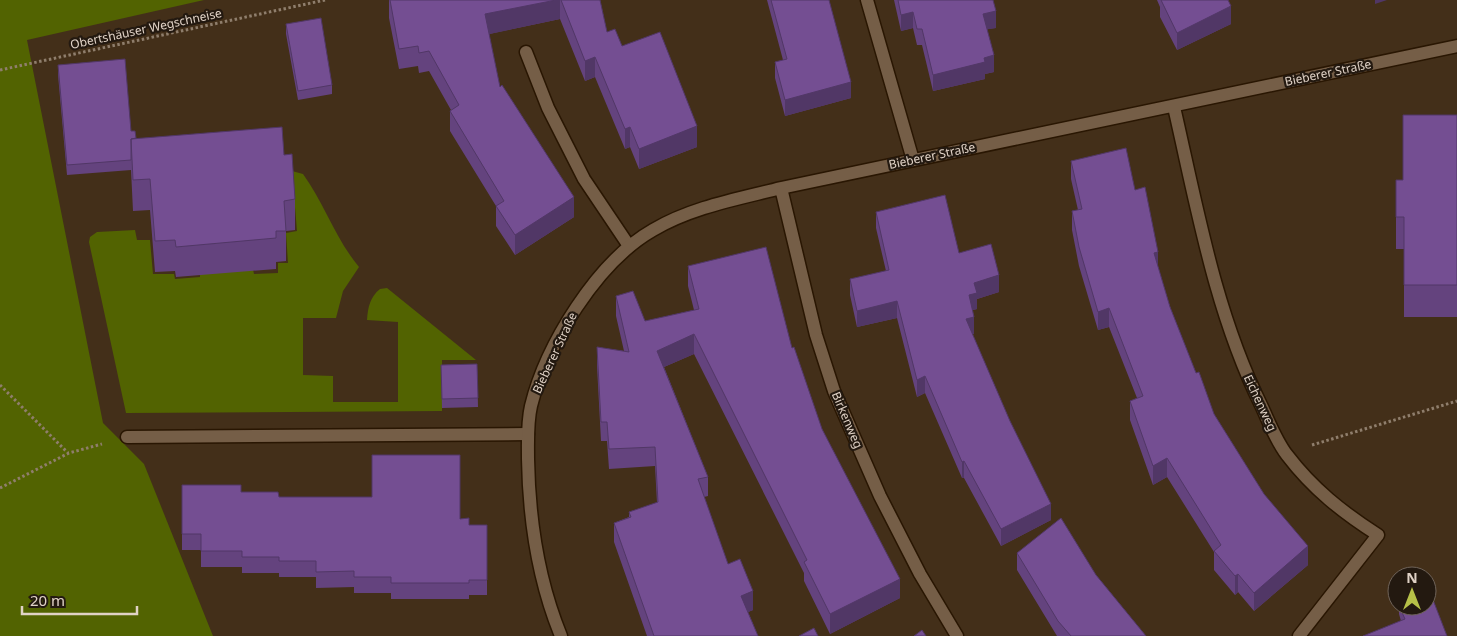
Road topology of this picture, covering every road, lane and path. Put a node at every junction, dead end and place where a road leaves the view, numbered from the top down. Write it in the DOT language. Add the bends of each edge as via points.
graph roads {
  1 [pos="325,0"];
  2 [pos="867,0"];
  3 [pos="1457,46"];
  4 [pos="526,52"];
  5 [pos="0,70"];
  6 [pos="1174,107"];
  7 [pos="913,160"];
  8 [pos="781,188"];
  9 [pos="630,246"];
  10 [pos="0,385"];
  11 [pos="1457,401"];
  12 [pos="528,434"];
  13 [pos="127,437"];
  14 [pos="69,453"];
  15 [pos="1286,453"];
  16 [pos="0,488"];
  17 [pos="561,636"];
  18 [pos="957,636"];
  19 [pos="1299,636"];
  1 -- 5 [label="path, Obertshäuser Wegschneise"];
  2 -- 7 [label="street"];
  3 -- 6 [label="street, Bieberer Straße"];
  4 -- 9 [label="street" via="548,108 584,179"];
  6 -- 7 [label="street, Bieberer Straße"];
  6 -- 15 [label="street, Eichenweg" via="1214,279 1232,336 1249,381"];
  7 -- 8 [label="street, Bieberer Straße"];
  8 -- 9 [label="street, Bieberer Straße" via="702,208 653,230"];
  8 -- 18 [label="street, Birkenweg" via="816,335 834,391 880,496 920,574"];
  9 -- 12 [label="street, Bieberer Straße" via="616,257 574,310 541,376 531,407"];
  10 -- 14 [label="path"];
  11 -- 15 [label="path"];
  12 -- 13 [label="street"];
  12 -- 17 [label="street, Bieberer Straße" via="531,514 538,561"];
  13 -- 14 [label="path"];
  14 -- 16 [label="path"];
  15 -- 19 [label="street, Eichenweg" via="1339,510 1378,535"];
}
